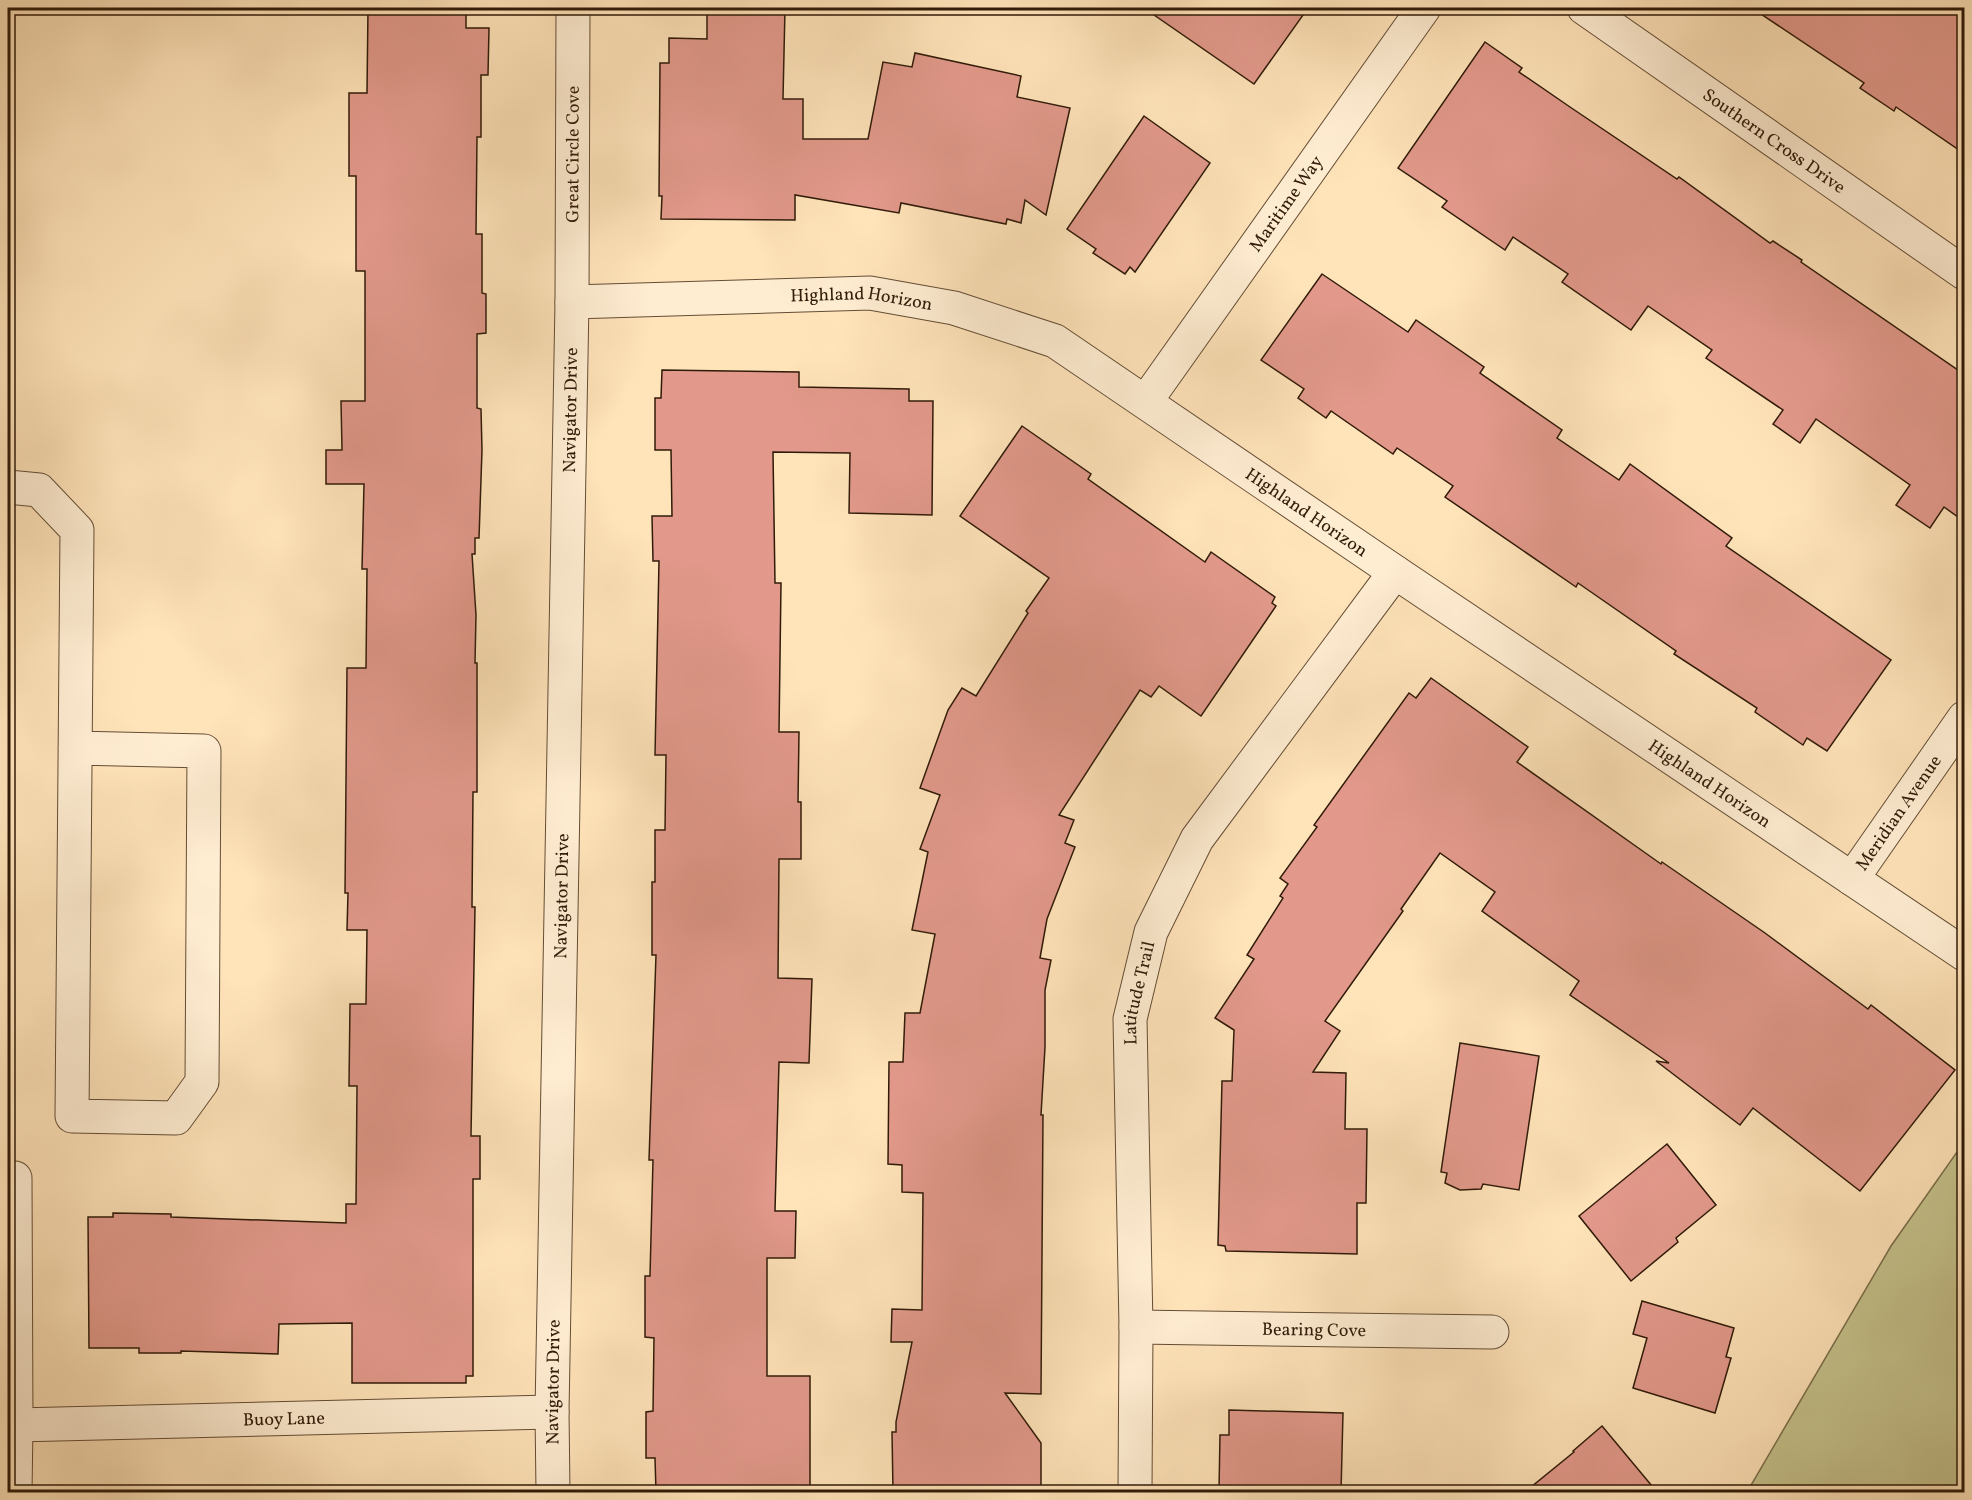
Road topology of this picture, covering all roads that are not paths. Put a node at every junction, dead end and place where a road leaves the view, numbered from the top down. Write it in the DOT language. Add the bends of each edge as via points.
graph roads {
  1 [pos="573,8"];
  2 [pos="1424,8"];
  3 [pos="1584,8"];
  4 [pos="1965,273"];
  5 [pos="572,302"];
  6 [pos="1146,401"];
  7 [pos="8,487"];
  8 [pos="1395,572"];
  9 [pos="1965,718"];
  10 [pos="75,748"];
  11 [pos="1852,879"];
  12 [pos="1965,954"];
  13 [pos="15,1178"];
  14 [pos="1136,1327"];
  15 [pos="1492,1332"];
  16 [pos="552,1412"];
  17 [pos="16,1425"];
  18 [pos="15,1492"];
  19 [pos="553,1492"];
  20 [pos="1136,1492"];
  1 -- 5 [label="street, Great Circle Cove"];
  2 -- 6 [label="street, Maritime Way"];
  3 -- 4 [label="street, Southern Cross Drive"];
  5 -- 6 [label="street, Highland Horizon" via="870,293 954,308 1055,341"];
  5 -- 16 [label="street, Navigator Drive"];
  6 -- 8 [label="street, Highland Horizon"];
  7 -- 10 [label="street" via="39,490 77,530"];
  8 -- 11 [label="street, Highland Horizon"];
  8 -- 14 [label="street, Latitude Trail" via="1197,839 1150,932 1130,1019"];
  9 -- 11 [label="street, Meridian Avenue"];
  10 -- 10 [label="street" via="72,1116 176,1118 202,1082 204,751"];
  11 -- 12 [label="street, Highland Horizon"];
  13 -- 17 [label="street"];
  14 -- 15 [label="street, Bearing Cove"];
  14 -- 20 [label="street, Latitude Trail"];
  16 -- 17 [label="street, Buoy Lane"];
  16 -- 19 [label="street, Navigator Drive"];
  17 -- 18 [label="street"];
}
